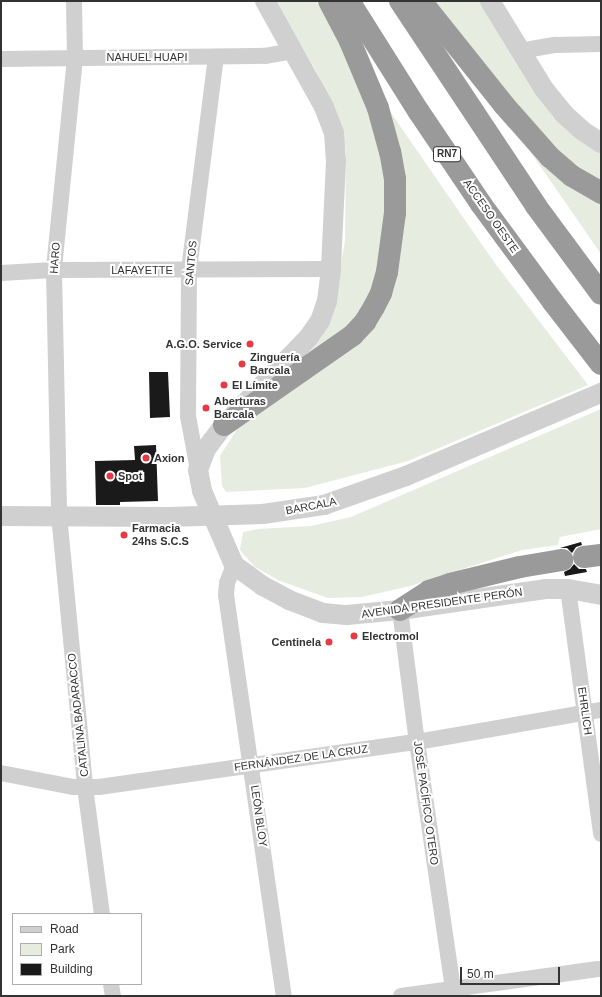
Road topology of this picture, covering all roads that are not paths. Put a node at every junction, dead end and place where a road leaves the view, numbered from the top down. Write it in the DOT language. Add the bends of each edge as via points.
graph roads {
  1 [pos="74,1"];
  2 [pos="265,1"];
  3 [pos="329,1"];
  4 [pos="349,1"];
  5 [pos="400,1"];
  6 [pos="421,1"];
  7 [pos="490,1"];
  8 [pos="601,44"];
  9 [pos="293,51"];
  10 [pos="520,51"];
  11 [pos="216,57"];
  12 [pos="75,58"];
  13 [pos="1,59"];
  14 [pos="601,143"];
  15 [pos="601,193"];
  16 [pos="331,269"];
  17 [pos="54,270"];
  18 [pos="189,270"];
  19 [pos="1,273"];
  20 [pos="601,294"];
  21 [pos="601,364"];
  22 [pos="601,393"];
  23 [pos="224,425"];
  24 [pos="198,470"];
  25 [pos="58,515"];
  26 [pos="212,515"];
  27 [pos="1,516"];
  28 [pos="562,560"];
  29 [pos="234,565"];
  30 [pos="568,589"];
  31 [pos="601,594"];
  32 [pos="400,610"];
  33 [pos="601,710"];
  34 [pos="586,714"];
  35 [pos="417,742"];
  36 [pos="252,765"];
  37 [pos="1,773"];
  38 [pos="85,788"];
  39 [pos="601,834"];
  40 [pos="102,913"];
  41 [pos="600,966"];
  42 [pos="111,985"];
  43 [pos="454,992"];
  44 [pos="113,996"];
  45 [pos="284,996"];
  46 [pos="401,996"];
  1 -- 12 [label="street, HARO"];
  2 -- 9 [label="street"];
  3 -- 23 [label="highway" via="350,41 378,108 390,152 395,179 395,213 387,272 374,307 353,335"];
  4 -- 21 [label="highway, ACCESO OESTE / RN7" via="418,112 481,204"];
  5 -- 20 [label="highway" via="536,206"];
  6 -- 15 [label="highway" via="504,106 550,157 572,176"];
  7 -- 10 [label="street"];
  8 -- 10 [label="street" via="556,45"];
  9 -- 11 [label="street, NAHUEL HUAPI" via="265,56"];
  9 -- 16 [label="street" via="324,107 334,133 336,161"];
  10 -- 14 [label="street" via="544,89 564,114"];
  11 -- 12 [label="street, NAHUEL HUAPI"];
  11 -- 18 [label="street, SANTOS"];
  12 -- 13 [label="street, NAHUEL HUAPI"];
  12 -- 17 [label="street, HARO"];
  16 -- 18 [label="street, LAFAYETTE"];
  16 -- 23 [label="street" via="327,301 320,321 309,337"];
  17 -- 18 [label="street, LAFAYETTE"];
  17 -- 19 [label="street, LAFAYETTE"];
  17 -- 25 [label="street, HARO"];
  18 -- 24 [label="street, SANTOS" via="188,416"];
  22 -- 26 [label="street, BARCALA" via="406,476 338,501 263,514"];
  23 -- 24 [label="street" via="206,449"];
  24 -- 26 [label="street" via="202,491"];
  25 -- 26 [label="street, BARCALA"];
  25 -- 27 [label="street, BARCALA"];
  25 -- 38 [label="street, CATALINA BADARACCO"];
  26 -- 29 [label="street"];
  28 -- 32 [label="highway" via="450,584 429,591"];
  29 -- 32 [label="street, AVENIDA PRESIDENTE PERÓN" via="263,586 289,600 323,613 347,615"];
  29 -- 36 [label="street, LEÓN BLOY" via="227,583 226,595"];
  30 -- 31 [label="street, AVENIDA PRESIDENTE PERÓN"];
  30 -- 32 [label="street, AVENIDA PRESIDENTE PERÓN" via="545,589"];
  30 -- 34 [label="street, EHRLICH"];
  32 -- 35 [label="street, JOSÉ PACÍFICO OTERO"];
  33 -- 34 [label="street, FERNÁNDEZ DE LA CRUZ"];
  34 -- 35 [label="street, FERNÁNDEZ DE LA CRUZ"];
  34 -- 39 [label="street, EHRLICH"];
  35 -- 36 [label="street, FERNÁNDEZ DE LA CRUZ"];
  35 -- 43 [label="street, JOSÉ PACÍFICO OTERO"];
  36 -- 38 [label="street, FERNÁNDEZ DE LA CRUZ"];
  36 -- 45 [label="street, LEÓN BLOY"];
  37 -- 38 [label="street, FERNÁNDEZ DE LA CRUZ"];
  38 -- 40 [label="street, CATALINA BADARACCO"];
  41 -- 43 [label="street"];
  42 -- 44 [label="street"];
  43 -- 46 [label="street"];
}
